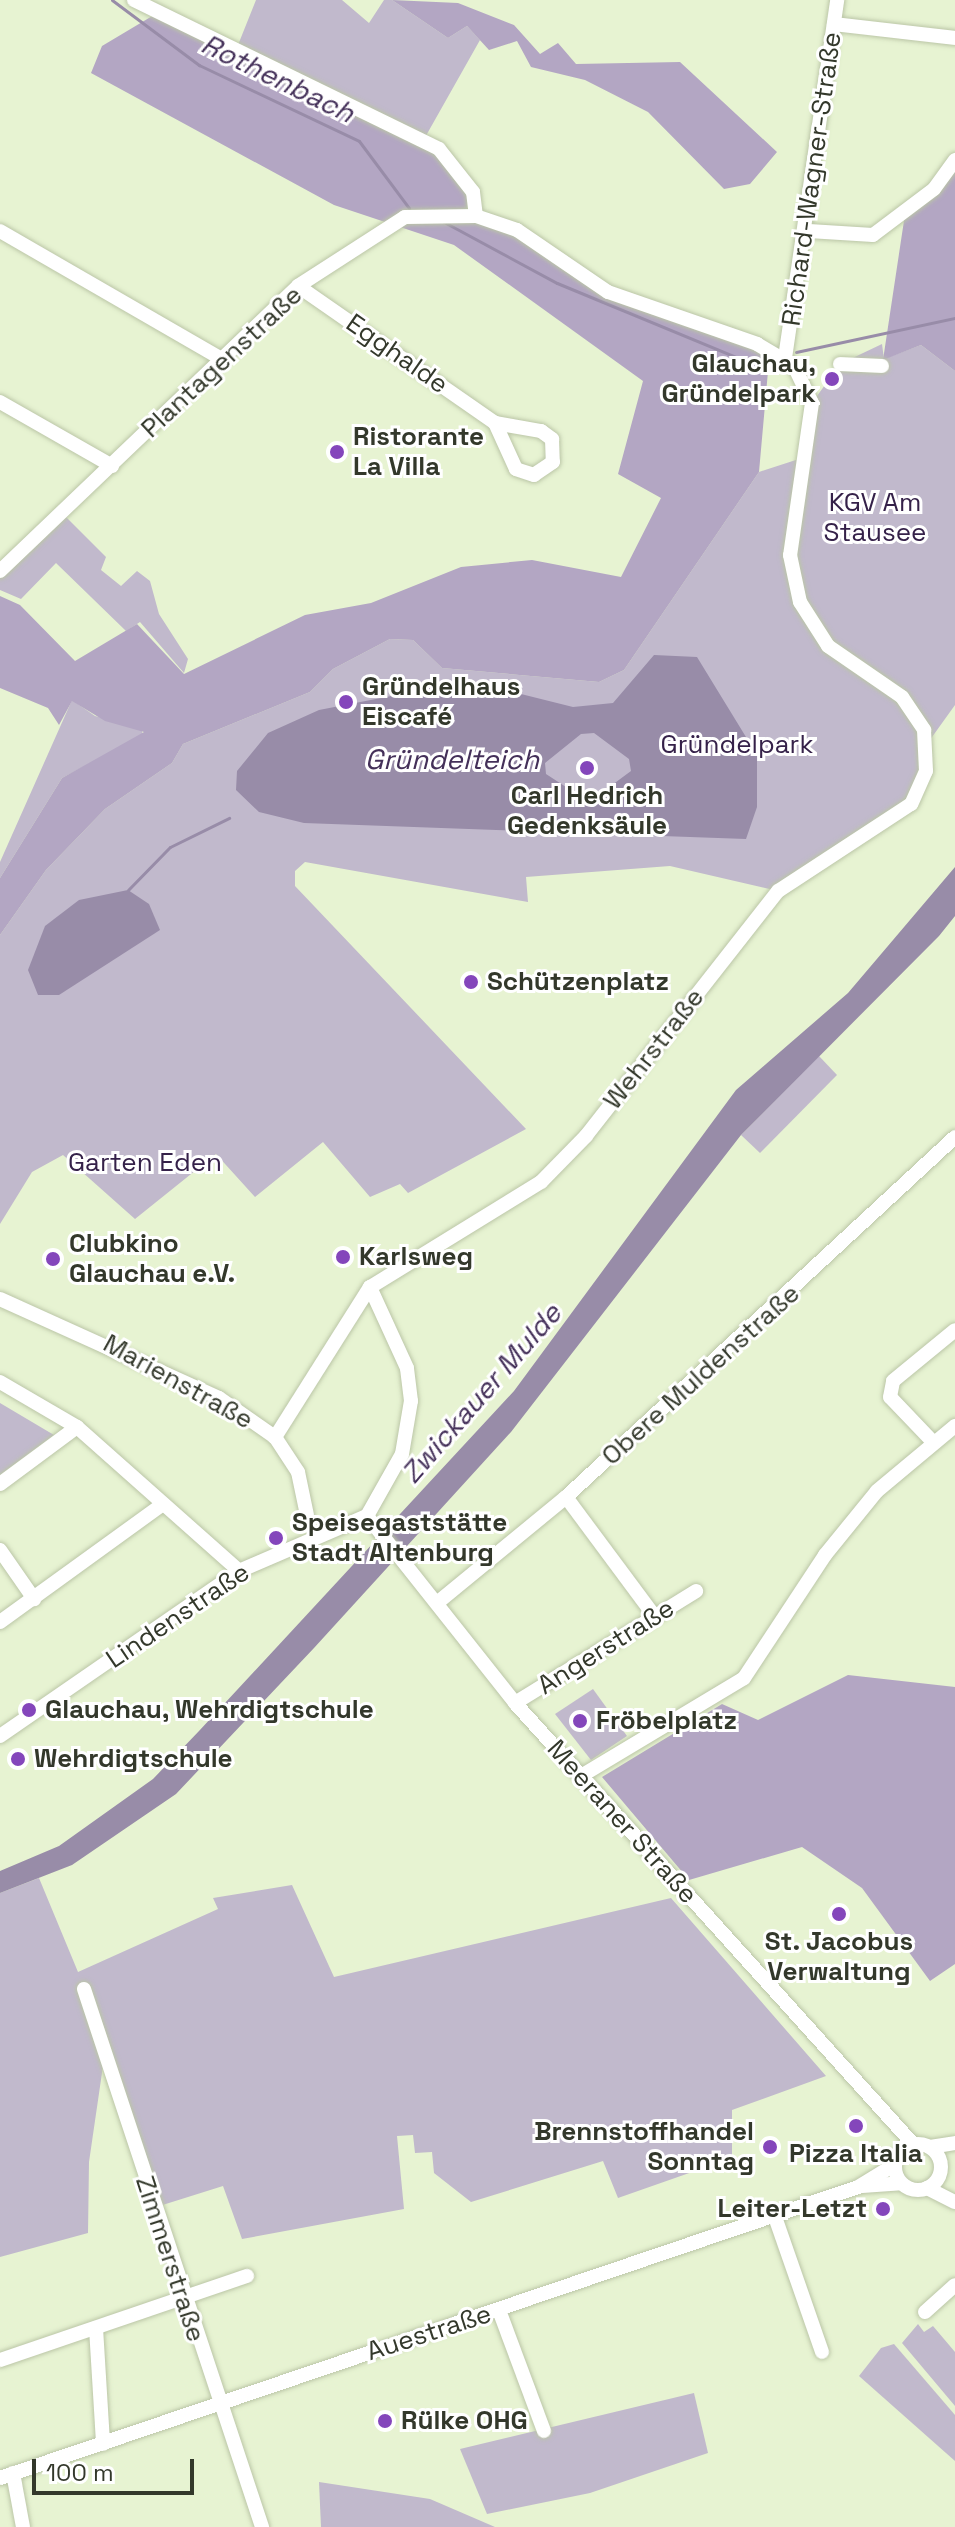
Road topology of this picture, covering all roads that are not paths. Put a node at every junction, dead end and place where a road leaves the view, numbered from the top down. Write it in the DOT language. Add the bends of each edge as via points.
graph roads {
  1 [pos="134,0"];
  2 [pos="837,0"];
  3 [pos="834,24"];
  4 [pos="955,38"];
  5 [pos="955,160"];
  6 [pos="476,216"];
  7 [pos="0,231"];
  8 [pos="809,231"];
  9 [pos="298,286"];
  10 [pos="785,358"];
  11 [pos="222,359"];
  12 [pos="840,364"];
  13 [pos="882,366"];
  14 [pos="0,402"];
  15 [pos="495,423"];
  16 [pos="112,466"];
  17 [pos="0,571"];
  18 [pos="955,1137"];
  19 [pos="370,1287"];
  20 [pos="0,1299"];
  21 [pos="955,1330"];
  22 [pos="0,1382"];
  23 [pos="955,1426"];
  24 [pos="77,1427"];
  25 [pos="275,1437"];
  26 [pos="933,1442"];
  27 [pos="0,1484"];
  28 [pos="566,1497"];
  29 [pos="163,1504"];
  30 [pos="307,1515"];
  31 [pos="368,1521"];
  32 [pos="0,1550"];
  33 [pos="239,1571"];
  34 [pos="696,1591"];
  35 [pos="34,1599"];
  36 [pos="437,1603"];
  37 [pos="655,1617"];
  38 [pos="0,1622"];
  39 [pos="515,1703"];
  40 [pos="0,1736"];
  41 [pos="581,1776"];
  42 [pos="84,1989"];
  43 [pos="887,2122"];
  44 [pos="955,2143"];
  45 [pos="913,2144"];
  46 [pos="930,2147"];
  47 [pos="955,2152"];
  48 [pos="895,2161"];
  49 [pos="940,2168"];
  50 [pos="901,2183"];
  51 [pos="858,2187"];
  52 [pos="927,2188"];
  53 [pos="955,2195"];
  54 [pos="955,2202"];
  55 [pos="774,2214"];
  56 [pos="247,2276"];
  57 [pos="955,2285"];
  58 [pos="182,2298"];
  59 [pos="499,2310"];
  60 [pos="925,2312"];
  61 [pos="96,2328"];
  62 [pos="822,2352"];
  63 [pos="0,2360"];
  64 [pos="220,2404"];
  65 [pos="544,2431"];
  66 [pos="103,2444"];
  67 [pos="7,2476"];
  68 [pos="23,2527"];
  69 [pos="262,2527"];
  1 -- 6 [label="street" via="439,149 473,192"];
  2 -- 3 [label="street, Richard-Wagner-Straße"];
  3 -- 4 [label="street"];
  3 -- 8 [label="street, Richard-Wagner-Straße"];
  5 -- 8 [label="street" via="934,189 873,235"];
  6 -- 9 [label="street, Plantagenstraße" via="405,217"];
  6 -- 10 [label="street, Plantagenstraße" via="517,230 608,292"];
  7 -- 11 [label="street"];
  8 -- 10 [label="street, Richard-Wagner-Straße"];
  9 -- 11 [label="street, Plantagenstraße"];
  9 -- 15 [label="street, Egghalde"];
  10 -- 19 [label="street, Wehrstraße" via="806,380 812,403 790,555 800,602 828,646 902,697 927,744 926,771 911,804 778,891 586,1136 541,1182"];
  11 -- 16 [label="street, Plantagenstraße"];
  12 -- 13 [label="street"];
  14 -- 16 [label="street"];
  15 -- 15 [label="street, Egghalde" via="541,431 552,439 553,462 534,475 516,469"];
  16 -- 17 [label="street, Plantagenstraße"];
  18 -- 28 [label="street, Obere Muldenstraße"];
  19 -- 25 [label="street, Wehrstraße"];
  19 -- 31 [label="street" via="403,1358 411,1401 402,1454"];
  20 -- 25 [label="street, Marienstraße" via="219,1398"];
  21 -- 26 [label="street" via="891,1389 890,1397"];
  22 -- 24 [label="street"];
  23 -- 26 [label="street"];
  24 -- 27 [label="street"];
  24 -- 29 [label="street"];
  25 -- 30 [label="street, Marienstraße" via="298,1472"];
  26 -- 41 [label="street" via="877,1491 825,1555 744,1678"];
  28 -- 36 [label="street, Obere Muldenstraße"];
  28 -- 37 [label="street"];
  29 -- 33 [label="street"];
  29 -- 35 [label="street"];
  31 -- 33 [label="street, Lindenstraße"];
  31 -- 36 [label="street, Meeraner Straße"];
  32 -- 35 [label="street"];
  33 -- 40 [label="street, Lindenstraße"];
  34 -- 37 [label="street, Angerstraße"];
  35 -- 38 [label="street"];
  36 -- 39 [label="street, Meeraner Straße"];
  37 -- 39 [label="street, Angerstraße"];
  39 -- 41 [label="street, Meeraner Straße"];
  41 -- 43 [label="street, Meeraner Straße"];
  42 -- 58 [label="street, Zimmerstraße"];
  43 -- 45 [label="street, Meeraner Straße"];
  43 -- 48 [label="street, Meeraner Straße"];
  44 -- 46 [label="street"];
  45 -- 46 [label="street"];
  45 -- 48 [label="street"];
  46 -- 49 [label="street"];
  47 -- 49 [label="street"];
  48 -- 50 [label="street"];
  48 -- 51 [label="street, Auestraße"];
  49 -- 52 [label="street"];
  49 -- 53 [label="street"];
  50 -- 51 [label="street, Auestraße"];
  50 -- 52 [label="street"];
  51 -- 55 [label="street, Auestraße"];
  52 -- 54 [label="street"];
  55 -- 59 [label="street, Auestraße"];
  55 -- 62 [label="street"];
  56 -- 58 [label="street"];
  57 -- 60 [label="street"];
  58 -- 61 [label="street"];
  58 -- 64 [label="street, Zimmerstraße"];
  59 -- 64 [label="street, Auestraße"];
  59 -- 65 [label="street"];
  61 -- 63 [label="street"];
  61 -- 66 [label="street"];
  64 -- 66 [label="street, Auestraße"];
  64 -- 69 [label="street, Zimmerstraße"];
  66 -- 67 [label="street, Auestraße"];
  67 -- 68 [label="street"];
}
